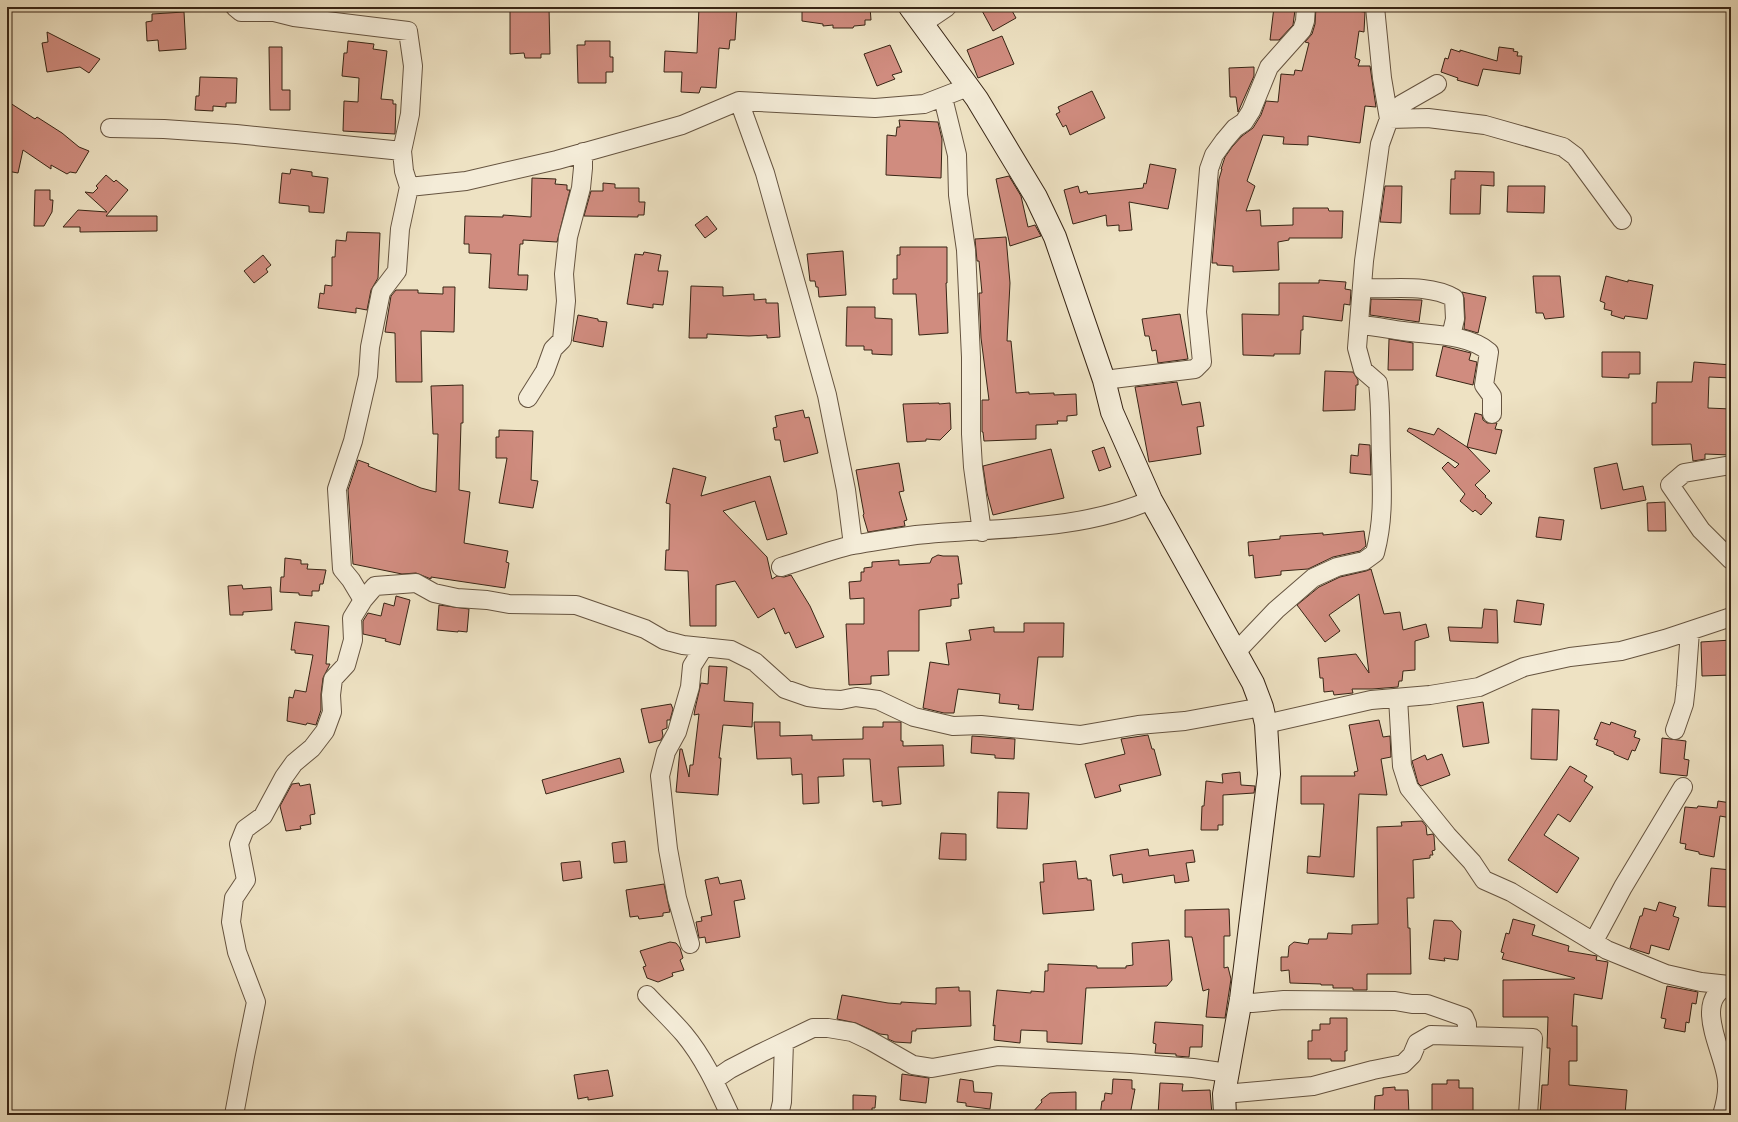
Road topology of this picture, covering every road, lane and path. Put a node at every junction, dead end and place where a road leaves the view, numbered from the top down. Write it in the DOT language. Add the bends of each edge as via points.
graph roads {
  1 [pos="235,7"];
  2 [pos="910,7"];
  3 [pos="947,7"];
  4 [pos="1306,7"];
  5 [pos="1376,7"];
  6 [pos="922,24"];
  7 [pos="1437,84"];
  8 [pos="968,87"];
  9 [pos="943,98"];
  10 [pos="739,101"];
  11 [pos="1389,119"];
  12 [pos="110,128"];
  13 [pos="402,151"];
  14 [pos="582,152"];
  15 [pos="409,187"];
  16 [pos="1622,220"];
  17 [pos="1362,288"];
  18 [pos="1360,325"];
  19 [pos="1451,336"];
  20 [pos="1104,380"];
  21 [pos="528,398"];
  22 [pos="1492,414"];
  23 [pos="1731,465"];
  24 [pos="1151,500"];
  25 [pos="982,532"];
  26 [pos="853,545"];
  27 [pos="1731,560"];
  28 [pos="781,567"];
  29 [pos="363,600"];
  30 [pos="1731,617"];
  31 [pos="1690,631"];
  32 [pos="704,647"];
  33 [pos="1236,652"];
  34 [pos="1398,698"];
  35 [pos="1264,715"];
  36 [pos="1675,730"];
  37 [pos="1683,787"];
  38 [pos="1594,941"];
  39 [pos="690,944"];
  40 [pos="1730,985"];
  41 [pos="647,995"];
  42 [pos="1241,999"];
  43 [pos="1467,1035"];
  44 [pos="784,1042"];
  45 [pos="714,1080"];
  46 [pos="1226,1094"];
  47 [pos="234,1115"];
  48 [pos="730,1115"];
  49 [pos="779,1115"];
  50 [pos="1528,1115"];
  51 [pos="1722,1115"];
  1 -- 13 [label="street" via="241,12 274,12 294,17 408,31 413,66 410,114"];
  2 -- 6 [label="street"];
  3 -- 6 [label="street"];
  4 -- 20 [label="street" via="1302,30 1269,67 1251,111 1244,122 1224,141 1214,155 1209,169 1197,312 1202,362 1195,369"];
  5 -- 11 [label="street"];
  6 -- 8 [label="street"];
  7 -- 11 [label="street" via="1402,104"];
  8 -- 9 [label="street"];
  8 -- 20 [label="street" via="1036,197 1055,237"];
  9 -- 10 [label="street" via="924,104 875,108"];
  9 -- 25 [label="street" via="957,155 958,195 966,250 971,357 971,434"];
  10 -- 14 [label="street" via="682,125"];
  10 -- 26 [label="street" via="765,173 827,396 846,490"];
  11 -- 16 [label="street" via="1428,118 1485,125 1563,147 1575,156"];
  11 -- 17 [label="street" via="1380,144"];
  12 -- 13 [label="street" via="236,134"];
  13 -- 15 [label="street"];
  14 -- 15 [label="street" via="466,181"];
  14 -- 21 [label="street" via="581,188 568,237 564,274 566,301 562,340 554,349 545,372"];
  15 -- 29 [label="street" via="400,229 397,271 380,292 370,347 368,376 351,447 337,489 342,569"];
  17 -- 18 [label="street"];
  17 -- 19 [label="street" via="1399,288 1446,293 1454,298 1456,307"];
  18 -- 19 [label="street"];
  18 -- 33 [label="street" via="1358,348 1363,370 1378,384 1381,413 1381,531 1375,554 1364,561 1337,567 1313,578 1276,610"];
  19 -- 22 [label="street" via="1484,347 1489,352 1484,385 1492,396"];
  20 -- 24 [label="street" via="1112,412"];
  23 -- 27 [label="street" via="1684,473 1670,485 1701,530"];
  24 -- 25 [label="street" via="1128,510 1077,521"];
  24 -- 33 [label="street"];
  25 -- 26 [label="street" via="917,535"];
  26 -- 28 [label="street"];
  29 -- 32 [label="street" via="375,586 416,583 434,594 457,598 509,604 576,605 645,629 664,640"];
  29 -- 47 [label="street" via="352,618 353,640 346,664 333,679 332,712 325,731 312,748 294,764 263,816 245,829 239,844 246,880 234,898 231,922 237,952 256,1002"];
  30 -- 31 [label="street"];
  31 -- 34 [label="street" via="1621,651 1570,657 1524,667 1479,687"];
  31 -- 36 [label="street" via="1686,692"];
  32 -- 35 [label="street" via="731,650 755,662 785,689 830,700 856,697 878,700 914,717 953,726 981,725 1080,735 1138,725"];
  32 -- 39 [label="street" via="692,666 690,687 677,732 666,752 660,776 668,849 677,898"];
  33 -- 35 [label="street" via="1253,683"];
  34 -- 35 [label="street"];
  34 -- 38 [label="street" via="1402,766 1409,788 1472,862 1484,880 1511,892"];
  35 -- 42 [label="street" via="1269,774"];
  37 -- 38 [label="street"];
  38 -- 40 [label="street" via="1607,950 1666,974"];
  40 -- 51 [label="street" via="1718,994 1711,1006 1713,1031 1727,1081"];
  41 -- 45 [label="street" via="684,1034"];
  42 -- 43 [label="street" via="1252,1002 1377,1000 1427,1004 1464,1017"];
  42 -- 46 [label="street"];
  43 -- 46 [label="street" via="1431,1035 1417,1043 1412,1055 1403,1064 1313,1086"];
  43 -- 50 [label="street" via="1533,1038"];
  44 -- 45 [label="street" via="730,1069"];
  44 -- 46 [label="street" via="813,1028 828,1028 852,1032 913,1065 932,1068 998,1056 1193,1068"];
  44 -- 49 [label="street" via="782,1102"];
  45 -- 48 [label="street"];
}
